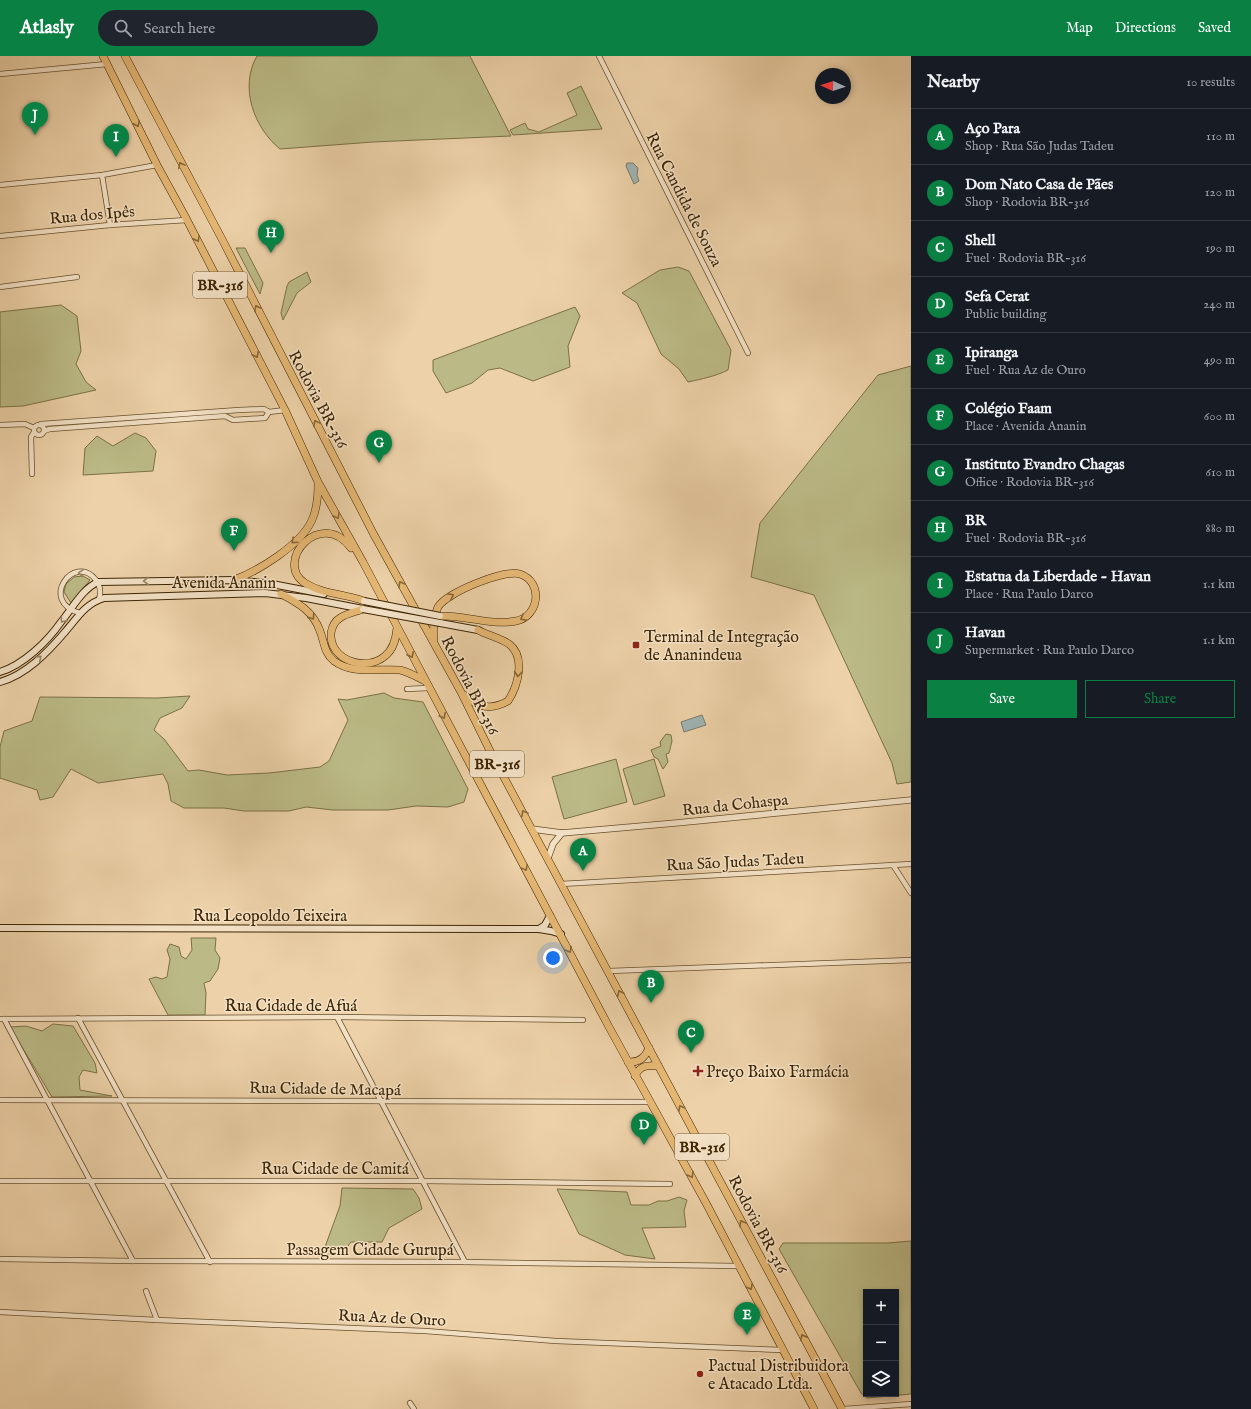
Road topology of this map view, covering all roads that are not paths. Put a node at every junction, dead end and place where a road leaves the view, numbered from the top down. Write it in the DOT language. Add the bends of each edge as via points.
graph roads {
  1 [pos="103,56"];
  2 [pos="125,56"];
  3 [pos="599,56"];
  4 [pos="107,64"];
  5 [pos="0,74"];
  6 [pos="157,166"];
  7 [pos="102,175"];
  8 [pos="0,185"];
  9 [pos="187,220"];
  10 [pos="110,225"];
  11 [pos="0,236"];
  12 [pos="77,278"];
  13 [pos="0,287"];
  14 [pos="748,353"];
  15 [pos="252,409"];
  16 [pos="285,410"];
  17 [pos="269,412"];
  18 [pos="225,413"];
  19 [pos="253,419"];
  20 [pos="41,424"];
  21 [pos="0,425"];
  22 [pos="34,430"];
  23 [pos="44,431"];
  24 [pos="32,474"];
  25 [pos="318,482"];
  26 [pos="363,562"];
  27 [pos="234,580"];
  28 [pos="98,582"];
  29 [pos="281,594"];
  30 [pos="99,600"];
  31 [pos="364,602"];
  32 [pos="70,610"];
  33 [pos="364,610"];
  34 [pos="80,613"];
  35 [pos="440,619"];
  36 [pos="397,628"];
  37 [pos="478,630"];
  38 [pos="434,642"];
  39 [pos="0,672"];
  40 [pos="0,682"];
  41 [pos="427,684"];
  42 [pos="407,689"];
  43 [pos="461,692"];
  44 [pos="911,800"];
  45 [pos="532,829"];
  46 [pos="562,833"];
  47 [pos="548,858"];
  48 [pos="911,864"];
  49 [pos="894,865"];
  50 [pos="561,884"];
  51 [pos="911,893"];
  52 [pos="550,916"];
  53 [pos="0,928"];
  54 [pos="539,929"];
  55 [pos="561,934"];
  56 [pos="911,960"];
  57 [pos="609,971"];
  58 [pos="337,1017"];
  59 [pos="78,1018"];
  60 [pos="2,1019"];
  61 [pos="583,1020"];
  62 [pos="649,1048"];
  63 [pos="628,1062"];
  64 [pos="658,1066"];
  65 [pos="635,1076"];
  66 [pos="122,1099"];
  67 [pos="0,1100"];
  68 [pos="48,1100"];
  69 [pos="382,1102"];
  70 [pos="650,1102"];
  71 [pos="0,1181"];
  72 [pos="424,1181"];
  73 [pos="92,1182"];
  74 [pos="166,1182"];
  75 [pos="670,1184"];
  76 [pos="0,1259"];
  77 [pos="133,1262"];
  78 [pos="210,1262"];
  79 [pos="465,1262"];
  80 [pos="739,1266"];
  81 [pos="146,1291"];
  82 [pos="0,1312"];
  83 [pos="157,1320"];
  84 [pos="782,1350"];
  85 [pos="410,1403"];
  86 [pos="911,1404"];
  87 [pos="414,1409"];
  88 [pos="814,1409"];
  89 [pos="843,1409"];
  1 -- 4 [label="highway, BR-316"];
  38 -- 2 [label="highway, Rodovia BR-316 / BR-316, one-way" via="373,533"];
  3 -- 14 [label="street, Rua Candida de Souza"];
  4 -- 5 [label="street"];
  4 -- 6 [label="highway, BR-316, one-way"];
  6 -- 7 [label="street"];
  6 -- 9 [label="highway, BR-316"];
  7 -- 8 [label="street"];
  7 -- 10 [label="street"];
  9 -- 10 [label="street, Rua dos Ipês"];
  9 -- 16 [label="highway, BR-316, one-way"];
  10 -- 11 [label="street, Rua dos Ipês"];
  12 -- 13 [label="street"];
  15 -- 17 [label="street" via="264,409"];
  15 -- 18 [label="street"];
  15 -- 19 [label="street"];
  16 -- 17 [label="street"];
  16 -- 25 [label="highway, BR-316"];
  17 -- 19 [label="street" via="265,418"];
  18 -- 19 [label="street" via="233,420"];
  18 -- 20 [label="street"];
  18 -- 23 [label="street"];
  20 -- 22 [label="street"];
  20 -- 23 [label="street"];
  21 -- 22 [label="street" via="25,424"];
  22 -- 23 [label="street" via="39,435"];
  22 -- 24 [label="street" via="31,437"];
  25 -- 26 [label="highway, BR-316, one-way"];
  25 -- 27 [label="highway, one-way" via="315,512 304,533 270,562"];
  26 -- 31 [label="highway" via="348,543 337,535 323,533 304,543 297,553 294,565 304,582"];
  26 -- 36 [label="highway, BR-316"];
  27 -- 28 [label="main road, Avenida Ananin, one-way"];
  27 -- 31 [label="main road, Avenida Ananin" via="272,584"];
  28 -- 30 [label="street" via="101,594"];
  28 -- 32 [label="main road" via="87,589"];
  28 -- 32 [label="street, one-way" via="85,572 74,573 65,580 61,594 62,600"];
  29 -- 30 [label="main road, Avenida Ananin" via="177,595"];
  29 -- 33 [label="main road, Avenida Ananin"];
  29 -- 41 [label="highway, one-way" via="306,608 314,618 327,653 333,660 360,670 406,672"];
  30 -- 34 [label="main road, Avenida Ananin" via="86,606"];
  31 -- 35 [label="main road, Avenida Ananin, bridge"];
  32 -- 34 [label="street"];
  32 -- 39 [label="main road, one-way" via="30,654"];
  33 -- 35 [label="main road, Avenida Ananin, bridge"];
  33 -- 36 [label="highway" via="339,618 332,628 332,646 340,656 359,663 378,661 391,650"];
  40 -- 34 [label="main road, Avenida Ananin, one-way" via="19,674 40,658"];
  35 -- 37 [label="main road, Avenida Ananin"];
  38 -- 35 [label="highway, one-way" via="434,618 446,598 489,578 511,572 526,577 535,591 533,609 529,615 516,621 496,622 455,615"];
  36 -- 41 [label="highway, BR-316, one-way"];
  37 -- 43 [label="highway, one-way" via="508,643 513,648 518,660 517,684 508,701 490,708 481,707"];
  38 -- 43 [label="highway, Rodovia BR-316 / BR-316"];
  41 -- 42 [label="street"];
  41 -- 52 [label="highway, BR-316, one-way"];
  45 -- 43 [label="highway, Rodovia BR-316 / BR-316, one-way"];
  44 -- 46 [label="street, Rua da Cohaspa"];
  45 -- 46 [label="street, Rua da Cohaspa"];
  45 -- 47 [label="highway, Rodovia BR-316 / BR-316"];
  46 -- 47 [label="street" via="553,844"];
  47 -- 50 [label="highway, Rodovia BR-316 / BR-316"];
  48 -- 49 [label="street, Rua São Judas Tadeu"];
  49 -- 50 [label="street, Rua São Judas Tadeu"];
  49 -- 51 [label="street"];
  50 -- 57 [label="highway, Rodovia BR-316 / BR-316"];
  52 -- 54 [label="main road"];
  52 -- 55 [label="highway, BR-316"];
  53 -- 54 [label="main road, Rua Leopoldo Teixeira"];
  54 -- 55 [label="main road, Rua Leopoldo Teixeira"];
  55 -- 63 [label="highway, BR-316, one-way"];
  56 -- 57 [label="street"];
  62 -- 57 [label="highway, Rodovia BR-316 / BR-316, one-way"];
  58 -- 59 [label="street, Rua Cidade de Afuá"];
  58 -- 61 [label="street, Rua Cidade de Afuá"];
  58 -- 69 [label="street"];
  59 -- 60 [label="street, Rua Cidade de Afuá"];
  59 -- 66 [label="street"];
  60 -- 68 [label="street"];
  62 -- 63 [label="highway" via="642,1059"];
  62 -- 64 [label="highway, Rodovia BR-316 / BR-316"];
  63 -- 65 [label="highway, BR-316"];
  64 -- 65 [label="highway" via="643,1067"];
  89 -- 64 [label="highway, Rodovia BR-316 / BR-316, one-way"];
  65 -- 70 [label="highway, BR-316"];
  66 -- 68 [label="street, Rua Cidade de Macapá"];
  66 -- 69 [label="street, Rua Cidade de Macapá"];
  66 -- 74 [label="street"];
  67 -- 68 [label="street, Rua Cidade de Macapá"];
  68 -- 73 [label="street"];
  69 -- 70 [label="street, Rua Cidade de Macapá"];
  69 -- 72 [label="street"];
  70 -- 80 [label="highway, BR-316, one-way"];
  71 -- 73 [label="street, Rua Cidade de Camitá"];
  72 -- 74 [label="street, Rua Cidade de Camitá"];
  72 -- 75 [label="street, Rua Cidade de Camitá"];
  72 -- 79 [label="street"];
  73 -- 74 [label="street, Rua Cidade de Camitá"];
  73 -- 77 [label="street"];
  74 -- 78 [label="street"];
  76 -- 77 [label="street, Passagem Cidade Gurupá"];
  77 -- 78 [label="street, Passagem Cidade Gurupá"];
  78 -- 79 [label="street, Passagem Cidade Gurupá"];
  79 -- 80 [label="street, Passagem Cidade Gurupá"];
  80 -- 84 [label="highway, BR-316, one-way"];
  81 -- 83 [label="street"];
  82 -- 83 [label="street, Rua Az de Ouro"];
  83 -- 84 [label="street, Rua Az de Ouro"];
  84 -- 88 [label="highway, BR-316"];
  85 -- 87 [label="street"];
  86 -- 89 [label="street"];
}
